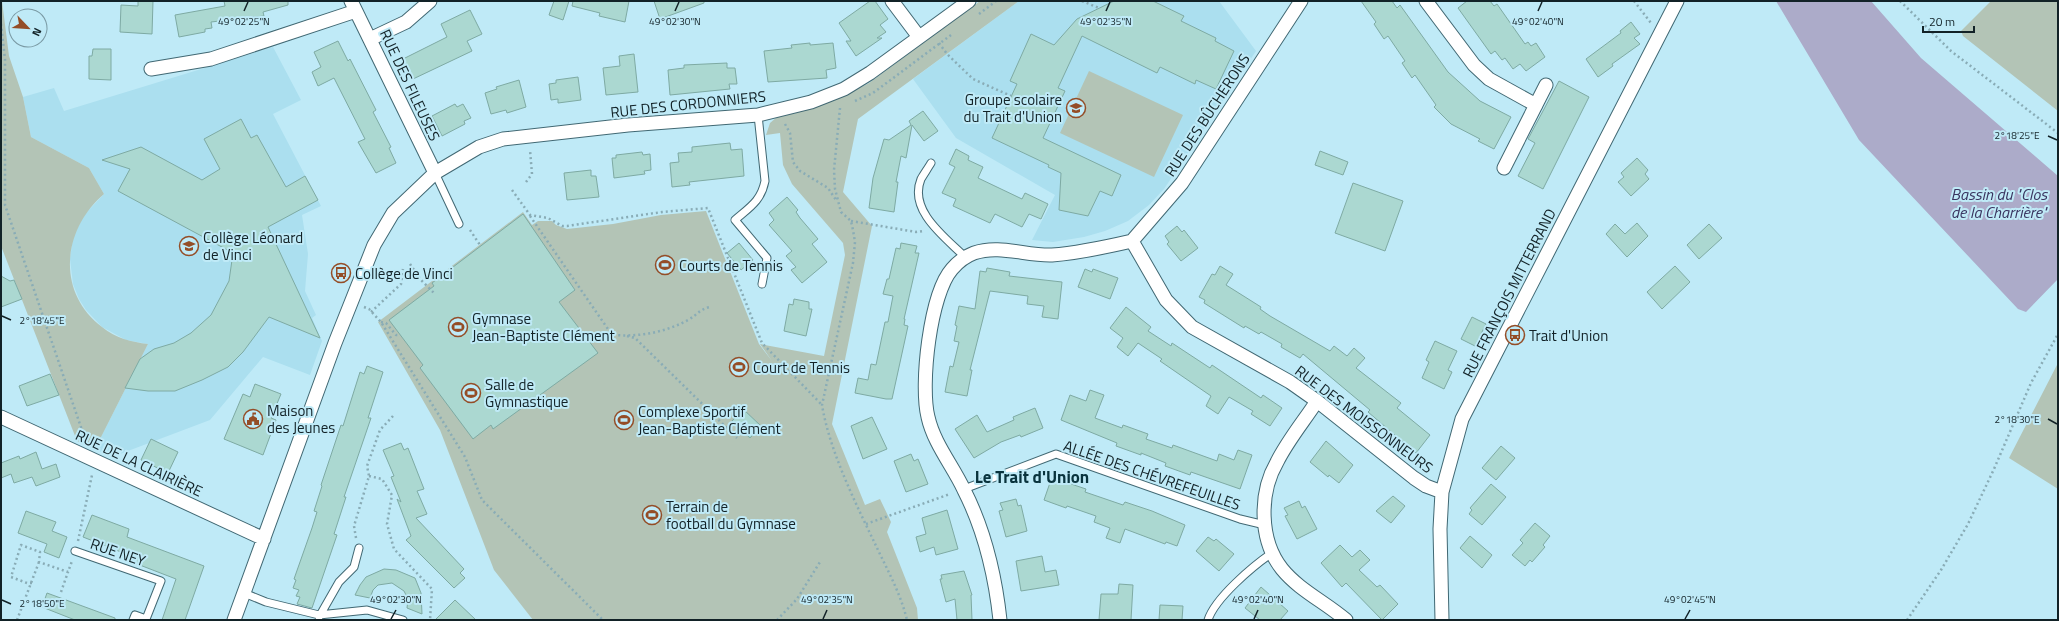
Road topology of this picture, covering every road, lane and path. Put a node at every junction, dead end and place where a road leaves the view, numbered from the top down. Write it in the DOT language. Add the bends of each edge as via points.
graph roads {
  1 [pos="430,1"];
  2 [pos="892,1"];
  3 [pos="969,1"];
  4 [pos="1082,1"];
  5 [pos="1301,1"];
  6 [pos="1426,1"];
  7 [pos="1634,1"];
  8 [pos="1677,1"];
  9 [pos="1900,1"];
  10 [pos="354,6"];
  11 [pos="1099,8"];
  12 [pos="1,24"];
  13 [pos="924,34"];
  14 [pos="1660,34"];
  15 [pos="370,39"];
  16 [pos="151,69"];
  17 [pos="1546,85"];
  18 [pos="1011,96"];
  19 [pos="1536,105"];
  20 [pos="840,108"];
  21 [pos="758,115"];
  22 [pos="784,123"];
  23 [pos="2058,132"];
  24 [pos="529,135"];
  25 [pos="931,163"];
  26 [pos="1504,168"];
  27 [pos="435,173"];
  28 [pos="526,182"];
  29 [pos="512,190"];
  30 [pos="837,202"];
  31 [pos="530,215"];
  32 [pos="851,221"];
  33 [pos="458,224"];
  34 [pos="467,226"];
  35 [pos="937,229"];
  36 [pos="1132,241"];
  37 [pos="480,245"];
  38 [pos="965,257"];
  39 [pos="410,264"];
  40 [pos="403,269"];
  41 [pos="762,284"];
  42 [pos="434,293"];
  43 [pos="351,300"];
  44 [pos="710,307"];
  45 [pos="371,312"];
  46 [pos="381,322"];
  47 [pos="2058,334"];
  48 [pos="400,335"];
  49 [pos="621,335"];
  50 [pos="1317,400"];
  51 [pos="822,405"];
  52 [pos="393,416"];
  53 [pos="1,417"];
  54 [pos="737,438"];
  55 [pos="92,459"];
  56 [pos="369,476"];
  57 [pos="964,489"];
  58 [pos="1442,492"];
  59 [pos="866,524"];
  60 [pos="1265,525"];
  61 [pos="264,539"];
  62 [pos="359,548"];
  63 [pos="75,551"];
  64 [pos="1272,553"];
  65 [pos="39,562"];
  66 [pos="820,562"];
  67 [pos="68,572"];
  68 [pos="32,583"];
  69 [pos="61,592"];
  70 [pos="244,593"];
  71 [pos="319,618"];
  72 [pos="17,620"];
  73 [pos="133,620"];
  74 [pos="234,620"];
  75 [pos="403,620"];
  76 [pos="430,620"];
  77 [pos="603,620"];
  78 [pos="777,620"];
  79 [pos="907,620"];
  80 [pos="1000,620"];
  81 [pos="1208,620"];
  82 [pos="1346,620"];
  83 [pos="1442,620"];
  84 [pos="1907,620"];
  1 -- 15 [label="street" via="406,22"];
  2 -- 13 [label="street"];
  3 -- 13 [label="street, RUE DES CORDONNIERS"];
  4 -- 11 [label="path"];
  5 -- 36 [label="street, RUE DES BÛCHERONS" via="1182,183"];
  6 -- 19 [label="street" via="1474,66 1488,79"];
  7 -- 14 [label="path"];
  8 -- 14 [label="street, RUE FRANÇOIS MITTERRAND"];
  9 -- 23 [label="path" via="1951,51"];
  10 -- 15 [label="street, RUE DES FILEUSES"];
  10 -- 16 [label="street, RUE DES FILEUSES" via="211,60"];
  12 -- 55 [label="path" via="6,59 4,205"];
  13 -- 18 [label="path" via="973,79"];
  13 -- 21 [label="street, RUE DES CORDONNIERS" via="844,89 811,102"];
  14 -- 58 [label="street, RUE FRANÇOIS MITTERRAND" via="1462,419"];
  15 -- 27 [label="street, RUE DES FILEUSES"];
  17 -- 19 [label="street"];
  19 -- 26 [label="street"];
  20 -- 30 [label="path" via="834,170"];
  21 -- 24 [label="street, RUE DES CORDONNIERS"];
  21 -- 41 [label="lane" via="765,181 763,191 760,197 735,220 767,258"];
  22 -- 30 [label="path" via="790,133 793,162 800,171 828,188"];
  24 -- 27 [label="street, RUE DES CORDONNIERS" via="503,139 479,147"];
  24 -- 28 [label="path" via="532,174"];
  25 -- 35 [label="lane" via="921,180 920,204"];
  27 -- 33 [label="lane"];
  27 -- 43 [label="street, RUE DES CORDONNIERS" via="393,213 374,245"];
  29 -- 31 [label="path"];
  30 -- 32 [label="path" via="841,212"];
  31 -- 49 [label="path" via="610,332"];
  31 -- 51 [label="path" via="548,218 567,226 708,208 762,343"];
  32 -- 35 [label="path" via="916,232"];
  32 -- 51 [label="path" via="853,263"];
  34 -- 37 [label="path"];
  35 -- 38 [label="lane"];
  36 -- 38 [label="street" via="1086,251 1051,255 990,249"];
  36 -- 50 [label="street, RUE DES MOISSONNEURS" via="1166,300 1192,327"];
  38 -- 57 [label="street" via="952,269 941,288 928,348 924,383 928,419 938,444"];
  39 -- 42 [label="path"];
  40 -- 45 [label="path" via="401,284"];
  43 -- 45 [label="path"];
  43 -- 61 [label="street, RUE DES CORDONNIERS"];
  44 -- 49 [label="path" via="702,308 689,319 662,331"];
  45 -- 46 [label="path"];
  46 -- 48 [label="path"];
  46 -- 77 [label="path" via="465,457 482,500"];
  47 -- 84 [label="path" via="2031,383 1968,524"];
  49 -- 54 [label="path" via="635,338"];
  50 -- 58 [label="street, RUE DES MOISSONNEURS" via="1414,478"];
  50 -- 60 [label="street" via="1269,478"];
  51 -- 59 [label="path" via="826,429"];
  52 -- 56 [label="path" via="380,430 367,466"];
  53 -- 55 [label="street, RUE DE LA CLAIRIÈRE"];
  55 -- 61 [label="street, RUE DE LA CLAIRIÈRE"];
  55 -- 63 [label="path" via="90,489"];
  56 -- 62 [label="path" via="354,526"];
  56 -- 76 [label="path" via="382,479 392,495 387,524 394,548 432,589"];
  57 -- 59 [label="path"];
  57 -- 60 [label="lane, ALLÉE DES CHÉVREFEUILLES" via="1056,454 1240,519"];
  57 -- 80 [label="street" via="978,518 985,542 996,585"];
  58 -- 83 [label="street, RUE FRANÇOIS MITTERRAND"];
  59 -- 79 [label="path" via="903,604"];
  60 -- 64 [label="street"];
  61 -- 70 [label="street, RUE DES CORDONNIERS"];
  62 -- 71 [label="lane" via="354,567 339,582"];
  63 -- 67 [label="path, RUE NEY"];
  63 -- 73 [label="lane, RUE NEY" via="161,581 146,619 135,616"];
  64 -- 81 [label="lane" via="1254,565 1216,605"];
  64 -- 82 [label="street" via="1296,584"];
  65 -- 67 [label="path"];
  65 -- 68 [label="path"];
  65 -- 68 [label="path" via="40,552 21,545 11,576"];
  66 -- 78 [label="path" via="797,599"];
  67 -- 69 [label="path, RUE NEY"];
  68 -- 72 [label="path"];
  70 -- 71 [label="lane"];
  70 -- 74 [label="street, RUE DES CORDONNIERS"];
  71 -- 75 [label="lane" via="367,610"];
}
